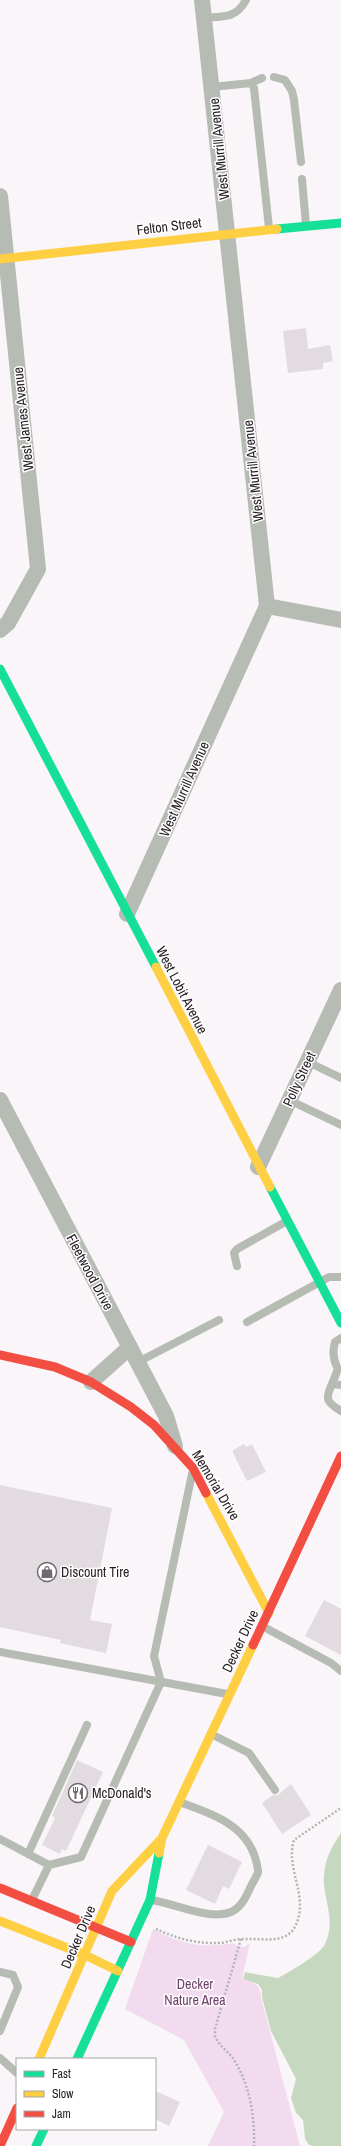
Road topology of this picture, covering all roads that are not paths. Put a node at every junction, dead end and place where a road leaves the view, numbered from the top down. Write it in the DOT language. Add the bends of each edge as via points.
graph roads {
  1 [pos="202,0"];
  2 [pos="246,0"];
  3 [pos="204,18"];
  4 [pos="274,77"];
  5 [pos="262,78"];
  6 [pos="251,83"];
  7 [pos="212,87"];
  8 [pos="301,162"];
  9 [pos="302,179"];
  10 [pos="0,196"];
  11 [pos="341,223"];
  12 [pos="306,226"];
  13 [pos="270,229"];
  14 [pos="228,233"];
  15 [pos="3,259"];
  16 [pos="267,606"];
  17 [pos="341,620"];
  18 [pos="0,630"];
  19 [pos="0,669"];
  20 [pos="127,914"];
  21 [pos="341,990"];
  22 [pos="308,1062"];
  23 [pos="341,1078"];
  24 [pos="0,1100"];
  25 [pos="289,1100"];
  26 [pos="341,1125"];
  27 [pos="258,1167"];
  28 [pos="287,1221"];
  29 [pos="237,1266"];
  30 [pos="341,1277"];
  31 [pos="320,1283"];
  32 [pos="219,1320"];
  33 [pos="247,1322"];
  34 [pos="341,1323"];
  35 [pos="341,1338"];
  36 [pos="130,1347"];
  37 [pos="0,1355"];
  38 [pos="138,1362"];
  39 [pos="91,1382"];
  40 [pos="337,1384"];
  41 [pos="341,1411"];
  42 [pos="175,1446"];
  43 [pos="341,1456"];
  44 [pos="193,1468"];
  45 [pos="269,1613"];
  46 [pos="262,1626"];
  47 [pos="0,1652"];
  48 [pos="341,1671"];
  49 [pos="161,1682"];
  50 [pos="230,1695"];
  51 [pos="87,1724"];
  52 [pos="211,1734"];
  53 [pos="275,1790"];
  54 [pos="179,1802"];
  55 [pos="162,1838"];
  56 [pos="0,1839"];
  57 [pos="28,1854"];
  58 [pos="49,1866"];
  59 [pos="0,1888"];
  60 [pos="150,1900"];
  61 [pos="32,1901"];
  62 [pos="0,1921"];
  63 [pos="97,1928"];
  64 [pos="131,1942"];
  65 [pos="85,1955"];
  66 [pos="118,1971"];
  67 [pos="0,1972"];
  68 [pos="0,2031"];
  69 [pos="0,2058"];
  70 [pos="39,2058"];
  71 [pos="77,2058"];
  72 [pos="16,2072"];
  73 [pos="16,2110"];
  74 [pos="44,2130"];
  75 [pos="0,2146"];
  76 [pos="36,2146"];
  1 -- 3 [label="street, West Murrill Avenue"];
  2 -- 3 [label="lane" via="235,14"];
  3 -- 7 [label="street, West Murrill Avenue"];
  4 -- 8 [label="lane" via="285,80 292,91"];
  5 -- 6 [label="lane"];
  6 -- 7 [label="lane"];
  6 -- 13 [label="lane" via="254,88"];
  7 -- 14 [label="street, West Murrill Avenue"];
  9 -- 12 [label="lane"];
  10 -- 15 [label="street, West James Avenue"];
  11 -- 12 [label="street, Felton Street"];
  12 -- 13 [label="street, Felton Street"];
  13 -- 14 [label="street, Felton Street"];
  14 -- 15 [label="street, Felton Street"];
  14 -- 16 [label="street, West Murrill Avenue"];
  15 -- 18 [label="street, West James Avenue" via="38,569 8,623"];
  16 -- 17 [label="street"];
  16 -- 20 [label="street, West Murrill Avenue"];
  19 -- 20 [label="street, West Lobit Avenue"];
  20 -- 27 [label="street, West Lobit Avenue"];
  21 -- 22 [label="street, Polly Street"];
  22 -- 23 [label="lane"];
  22 -- 25 [label="street, Polly Street"];
  24 -- 36 [label="street, Fleetwood Drive"];
  25 -- 26 [label="lane"];
  25 -- 27 [label="street, Polly Street"];
  27 -- 28 [label="street, West Lobit Avenue"];
  28 -- 29 [label="lane" via="237,1249 234,1253"];
  28 -- 31 [label="street, West Lobit Avenue"];
  30 -- 31 [label="lane" via="329,1277"];
  31 -- 33 [label="lane"];
  31 -- 34 [label="street, West Lobit Avenue"];
  32 -- 38 [label="lane"];
  35 -- 40 [label="lane" via="335,1342 333,1348 338,1369"];
  36 -- 38 [label="street, Fleetwood Drive"];
  36 -- 39 [label="street"];
  37 -- 39 [label="street, Memorial Drive" via="55,1367"];
  38 -- 42 [label="street, Fleetwood Drive" via="166,1416"];
  39 -- 42 [label="street, Memorial Drive" via="137,1411"];
  40 -- 41 [label="lane" via="327,1395 328,1401"];
  42 -- 44 [label="street, Memorial Drive"];
  43 -- 45 [label="street, Decker Drive"];
  44 -- 45 [label="street, Memorial Drive"];
  44 -- 49 [label="lane" via="154,1656"];
  45 -- 46 [label="street, Decker Drive"];
  46 -- 48 [label="lane" via="331,1663"];
  46 -- 50 [label="street, Decker Drive"];
  47 -- 49 [label="lane"];
  49 -- 50 [label="lane"];
  49 -- 58 [label="lane" via="81,1856"];
  50 -- 52 [label="street, Decker Drive"];
  51 -- 57 [label="lane"];
  52 -- 53 [label="lane" via="249,1753"];
  52 -- 54 [label="street, Decker Drive"];
  54 -- 55 [label="street, Decker Drive"];
  54 -- 60 [label="lane" via="214,1815 233,1826 253,1850 258,1872 246,1897 231,1912 200,1912"];
  55 -- 60 [label="street, Decker Drive"];
  55 -- 63 [label="street, Decker Drive" via="112,1891"];
  56 -- 57 [label="lane"];
  57 -- 58 [label="lane"];
  58 -- 61 [label="lane"];
  59 -- 61 [label="street"];
  60 -- 64 [label="street, Decker Drive"];
  61 -- 63 [label="street"];
  62 -- 65 [label="street"];
  63 -- 64 [label="street"];
  63 -- 65 [label="street, Decker Drive"];
  64 -- 66 [label="street, Decker Drive"];
  65 -- 66 [label="street"];
  65 -- 70 [label="street, Decker Drive"];
  66 -- 71 [label="street, Decker Drive"];
  67 -- 68 [label="lane" via="13,1975 18,1987"];
  69 -- 72 [label="lane"];
  73 -- 75 [label="street"];
  74 -- 76 [label="street"];
}
